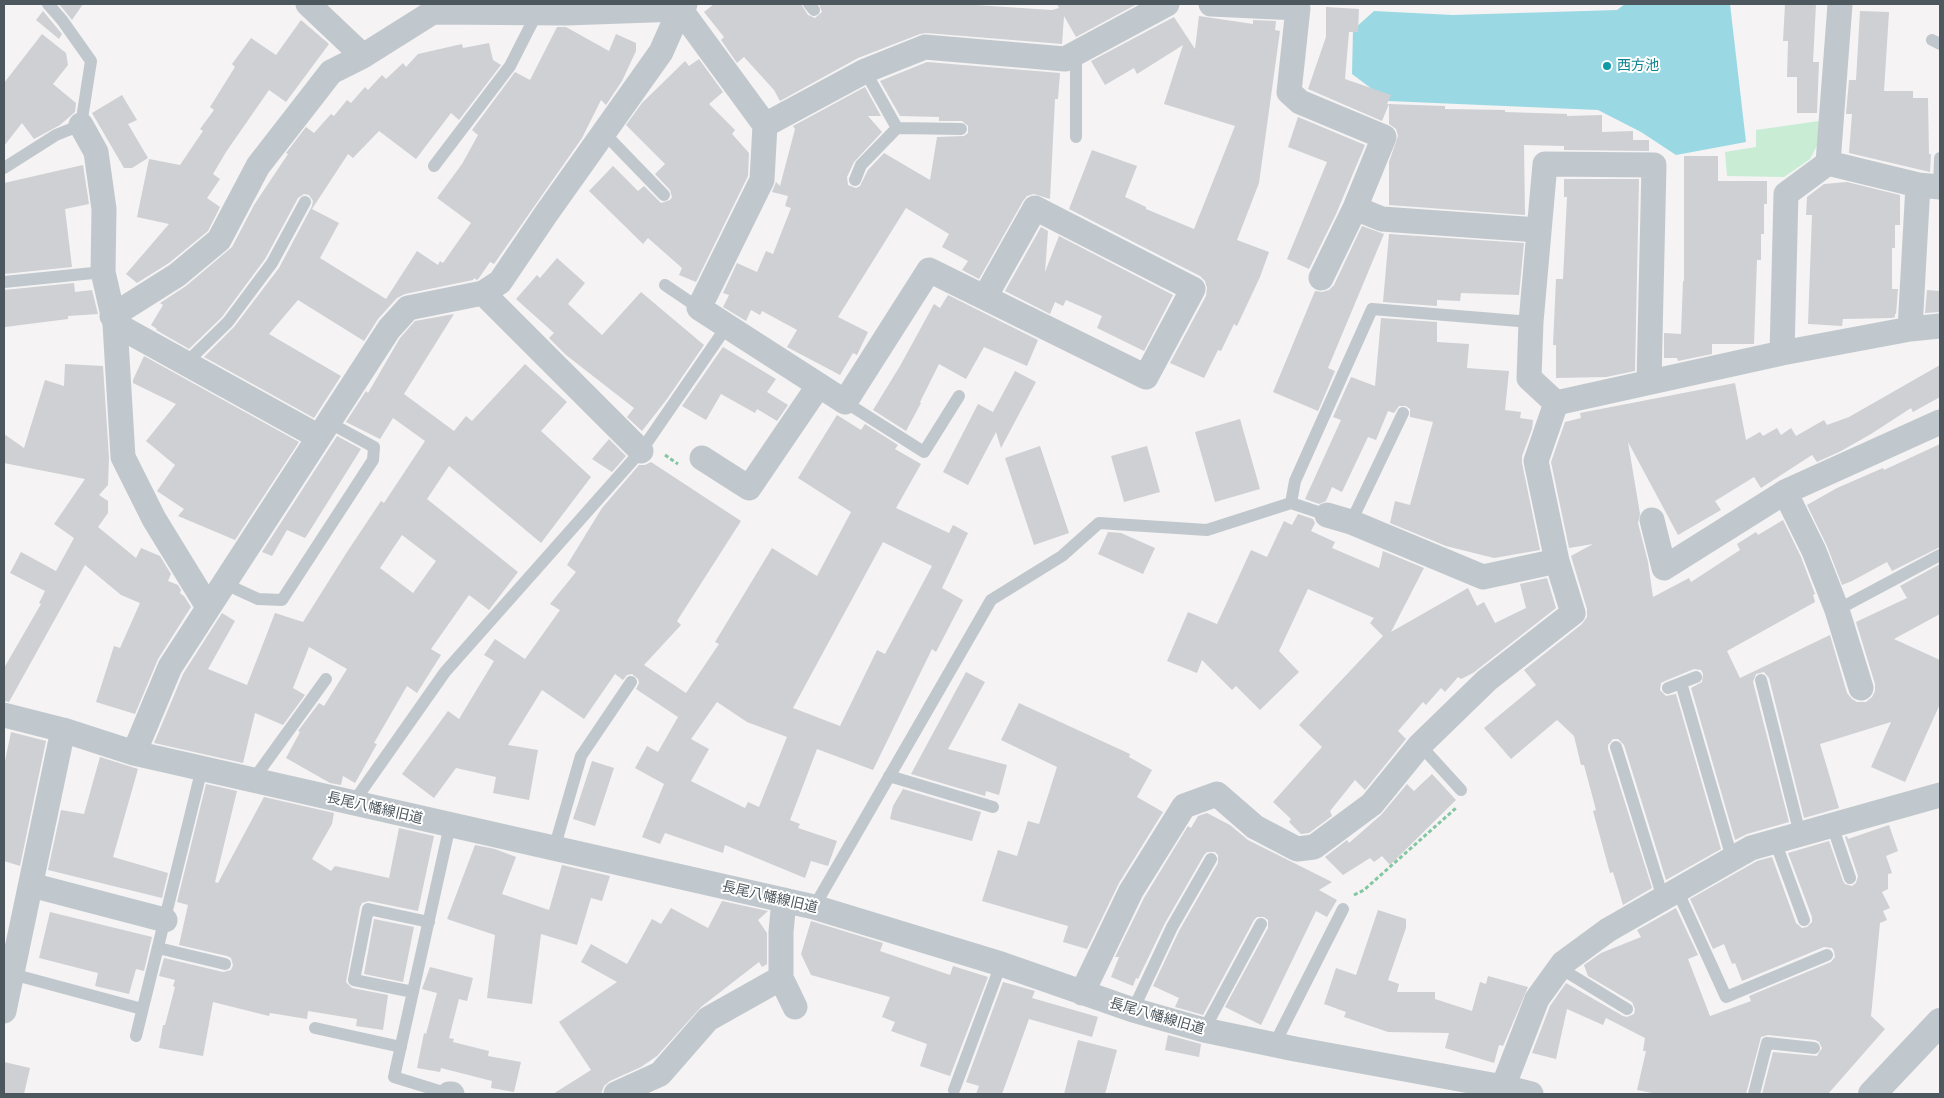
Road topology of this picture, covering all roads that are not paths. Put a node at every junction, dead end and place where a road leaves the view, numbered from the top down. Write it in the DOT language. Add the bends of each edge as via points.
graph roads {
  1 [pos="48,4"];
  2 [pos="308,4"];
  3 [pos="1167,4"];
  4 [pos="1211,4"];
  5 [pos="1840,4"];
  6 [pos="683,6"];
  7 [pos="437,8"];
  8 [pos="537,13"];
  9 [pos="1076,52"];
  10 [pos="363,56"];
  11 [pos="866,71"];
  12 [pos="765,124"];
  13 [pos="81,125"];
  14 [pos="897,128"];
  15 [pos="961,129"];
  16 [pos="604,133"];
  17 [pos="1076,137"];
  18 [pos="1940,158"];
  19 [pos="1828,163"];
  20 [pos="434,166"];
  21 [pos="4,168"];
  22 [pos="855,180"];
  23 [pos="1933,186"];
  24 [pos="664,195"];
  25 [pos="305,202"];
  26 [pos="1355,208"];
  27 [pos="1538,230"];
  28 [pos="103,272"];
  29 [pos="1321,278"];
  30 [pos="4,282"];
  31 [pos="665,285"];
  32 [pos="483,293"];
  33 [pos="985,298"];
  34 [pos="699,308"];
  35 [pos="114,320"];
  36 [pos="1530,322"];
  37 [pos="727,326"];
  38 [pos="1940,326"];
  39 [pos="1910,329"];
  40 [pos="1782,353"];
  41 [pos="186,363"];
  42 [pos="1649,382"];
  43 [pos="819,385"];
  44 [pos="959,396"];
  45 [pos="845,402"];
  46 [pos="1556,403"];
  47 [pos="1404,412"];
  48 [pos="1940,422"];
  49 [pos="323,429"];
  50 [pos="644,447"];
  51 [pos="702,458"];
  52 [pos="1785,492"];
  53 [pos="1291,503"];
  54 [pos="1326,515"];
  55 [pos="1652,520"];
  56 [pos="1351,522"];
  57 [pos="1940,555"];
  58 [pos="1558,560"];
  59 [pos="223,583"];
  60 [pos="208,607"];
  61 [pos="1837,610"];
  62 [pos="1696,677"];
  63 [pos="326,679"];
  64 [pos="1761,680"];
  65 [pos="631,682"];
  66 [pos="1681,683"];
  67 [pos="1668,688"];
  68 [pos="1861,688"];
  69 [pos="4,715"];
  70 [pos="63,730"];
  71 [pos="1420,745"];
  72 [pos="1616,747"];
  73 [pos="134,753"];
  74 [pos="202,768"];
  75 [pos="889,776"];
  76 [pos="253,780"];
  77 [pos="1461,790"];
  78 [pos="1940,795"];
  79 [pos="353,803"];
  80 [pos="993,807"];
  81 [pos="450,825"];
  82 [pos="1832,825"];
  83 [pos="1800,834"];
  84 [pos="1775,841"];
  85 [pos="554,848"];
  86 [pos="1732,858"];
  87 [pos="1211,859"];
  88 [pos="1850,878"];
  89 [pos="32,885"];
  90 [pos="1670,894"];
  91 [pos="784,900"];
  92 [pos="814,907"];
  93 [pos="1343,909"];
  94 [pos="165,920"];
  95 [pos="1804,920"];
  96 [pos="429,922"];
  97 [pos="1261,924"];
  98 [pos="158,948"];
  99 [pos="1827,955"];
  100 [pos="225,964"];
  101 [pos="1001,964"];
  102 [pos="1560,968"];
  103 [pos="12,974"];
  104 [pos="781,978"];
  105 [pos="413,992"];
  106 [pos="1082,993"];
  107 [pos="795,1007"];
  108 [pos="142,1009"];
  109 [pos="1627,1009"];
  110 [pos="1134,1010"];
  111 [pos="4,1011"];
  112 [pos="1940,1022"];
  113 [pos="315,1028"];
  114 [pos="1204,1030"];
  115 [pos="136,1036"];
  116 [pos="1274,1045"];
  117 [pos="400,1047"];
  118 [pos="1814,1048"];
  119 [pos="1503,1087"];
  120 [pos="954,1090"];
  121 [pos="450,1094"];
  122 [pos="616,1094"];
  123 [pos="1531,1094"];
  124 [pos="1754,1094"];
  125 [pos="1872,1094"];
  1 -- 13 [label="lane" via="91,61"];
  2 -- 10 [label="street"];
  3 -- 9 [label="street"];
  4 -- 26 [label="street" via="1298,8 1289,92 1300,102 1384,137"];
  5 -- 19 [label="street"];
  6 -- 8 [label="street"];
  6 -- 12 [label="street"];
  6 -- 16 [label="street" via="661,52"];
  7 -- 8 [label="street"];
  7 -- 10 [label="street"];
  8 -- 20 [label="lane" via="510,66"];
  9 -- 11 [label="street" via="1065,59 925,47"];
  9 -- 17 [label="lane"];
  10 -- 35 [label="street" via="331,72 258,166 219,240"];
  11 -- 12 [label="street"];
  11 -- 14 [label="lane"];
  12 -- 34 [label="street" via="762,180"];
  13 -- 21 [label="lane" via="56,136"];
  13 -- 28 [label="street" via="96,152 104,209"];
  14 -- 15 [label="lane"];
  14 -- 22 [label="lane" via="861,165"];
  16 -- 24 [label="lane"];
  16 -- 32 [label="street" via="500,282"];
  18 -- 23 [label="lane"];
  19 -- 23 [label="street"];
  19 -- 40 [label="street" via="1786,194"];
  23 -- 39 [label="street"];
  25 -- 41 [label="lane" via="272,263 239,308"];
  26 -- 27 [label="street" via="1382,219"];
  26 -- 29 [label="street"];
  27 -- 36 [label="street"];
  27 -- 42 [label="street" via="1545,164 1654,165"];
  28 -- 30 [label="lane"];
  28 -- 35 [label="street"];
  31 -- 34 [label="lane"];
  32 -- 49 [label="street" via="408,308 389,329"];
  32 -- 50 [label="street"];
  33 -- 33 [label="street" via="1146,376 1193,289 1035,208"];
  33 -- 45 [label="street" via="929,270"];
  34 -- 37 [label="street"];
  35 -- 41 [label="street"];
  35 -- 60 [label="street" via="123,457 154,519"];
  36 -- 46 [label="street" via="1529,378"];
  36 -- 53 [label="lane" via="1372,309 1295,481"];
  37 -- 43 [label="street"];
  37 -- 50 [label="lane"];
  38 -- 39 [label="street"];
  39 -- 40 [label="street"];
  40 -- 42 [label="street"];
  41 -- 49 [label="street"];
  42 -- 46 [label="street"];
  43 -- 45 [label="street"];
  43 -- 51 [label="street" via="749,488"];
  44 -- 45 [label="lane" via="924,452"];
  46 -- 58 [label="street" via="1536,461"];
  47 -- 56 [label="lane"];
  48 -- 52 [label="street"];
  49 -- 59 [label="street"];
  49 -- 59 [label="lane" via="374,446 373,460 282,600 258,599"];
  50 -- 79 [label="lane" via="445,672"];
  52 -- 55 [label="street" via="1664,568"];
  52 -- 61 [label="street" via="1814,551"];
  53 -- 54 [label="lane"];
  53 -- 75 [label="lane" via="1207,530 1099,523 1062,556 991,600"];
  54 -- 56 [label="street"];
  56 -- 58 [label="street" via="1483,577"];
  57 -- 61 [label="lane"];
  58 -- 71 [label="street" via="1573,613 1487,680"];
  59 -- 60 [label="street"];
  60 -- 73 [label="street" via="170,667"];
  61 -- 68 [label="street"];
  62 -- 66 [label="lane"];
  63 -- 76 [label="lane"];
  64 -- 83 [label="lane"];
  65 -- 85 [label="lane" via="581,756"];
  66 -- 67 [label="lane"];
  66 -- 86 [label="lane"];
  69 -- 70 [label="street, 長尾八幡線旧道"];
  70 -- 73 [label="street, 長尾八幡線旧道"];
  70 -- 89 [label="street"];
  71 -- 77 [label="lane"];
  71 -- 106 [label="street" via="1372,804 1314,848 1297,849 1255,827 1217,794 1184,806 1131,891"];
  72 -- 90 [label="lane"];
  73 -- 74 [label="street, 長尾八幡線旧道"];
  74 -- 76 [label="street, 長尾八幡線旧道"];
  74 -- 94 [label="lane"];
  75 -- 80 [label="lane"];
  75 -- 92 [label="lane"];
  76 -- 79 [label="street, 長尾八幡線旧道"];
  78 -- 82 [label="street"];
  79 -- 81 [label="street, 長尾八幡線旧道"];
  81 -- 85 [label="street, 長尾八幡線旧道"];
  81 -- 96 [label="lane"];
  82 -- 83 [label="street"];
  82 -- 88 [label="lane"];
  83 -- 84 [label="street"];
  84 -- 86 [label="street"];
  84 -- 95 [label="lane"];
  85 -- 91 [label="street, 長尾八幡線旧道"];
  86 -- 90 [label="street"];
  87 -- 110 [label="lane" via="1172,927"];
  89 -- 94 [label="street"];
  89 -- 103 [label="street"];
  90 -- 99 [label="lane" via="1726,997"];
  90 -- 102 [label="street" via="1608,930"];
  91 -- 92 [label="street, 長尾八幡線旧道"];
  91 -- 104 [label="street"];
  92 -- 101 [label="street, 長尾八幡線旧道"];
  93 -- 116 [label="lane"];
  94 -- 98 [label="lane"];
  96 -- 105 [label="lane"];
  96 -- 105 [label="lane" via="368,909 354,980"];
  97 -- 114 [label="lane"];
  98 -- 100 [label="lane"];
  98 -- 108 [label="lane"];
  101 -- 106 [label="street, 長尾八幡線旧道"];
  101 -- 120 [label="lane"];
  102 -- 109 [label="lane"];
  102 -- 119 [label="street" via="1537,999"];
  103 -- 108 [label="lane"];
  103 -- 111 [label="street"];
  104 -- 107 [label="street"];
  104 -- 122 [label="street" via="708,1019 660,1074"];
  105 -- 117 [label="lane"];
  106 -- 110 [label="street, 長尾八幡線旧道"];
  108 -- 115 [label="lane"];
  110 -- 114 [label="street, 長尾八幡線旧道"];
  112 -- 125 [label="street"];
  113 -- 117 [label="lane"];
  114 -- 116 [label="street, 長尾八幡線旧道"];
  116 -- 119 [label="street, 長尾八幡線旧道"];
  117 -- 121 [label="lane" via="394,1077"];
  118 -- 124 [label="lane" via="1767,1043"];
  119 -- 123 [label="street, 長尾八幡線旧道"];
}
